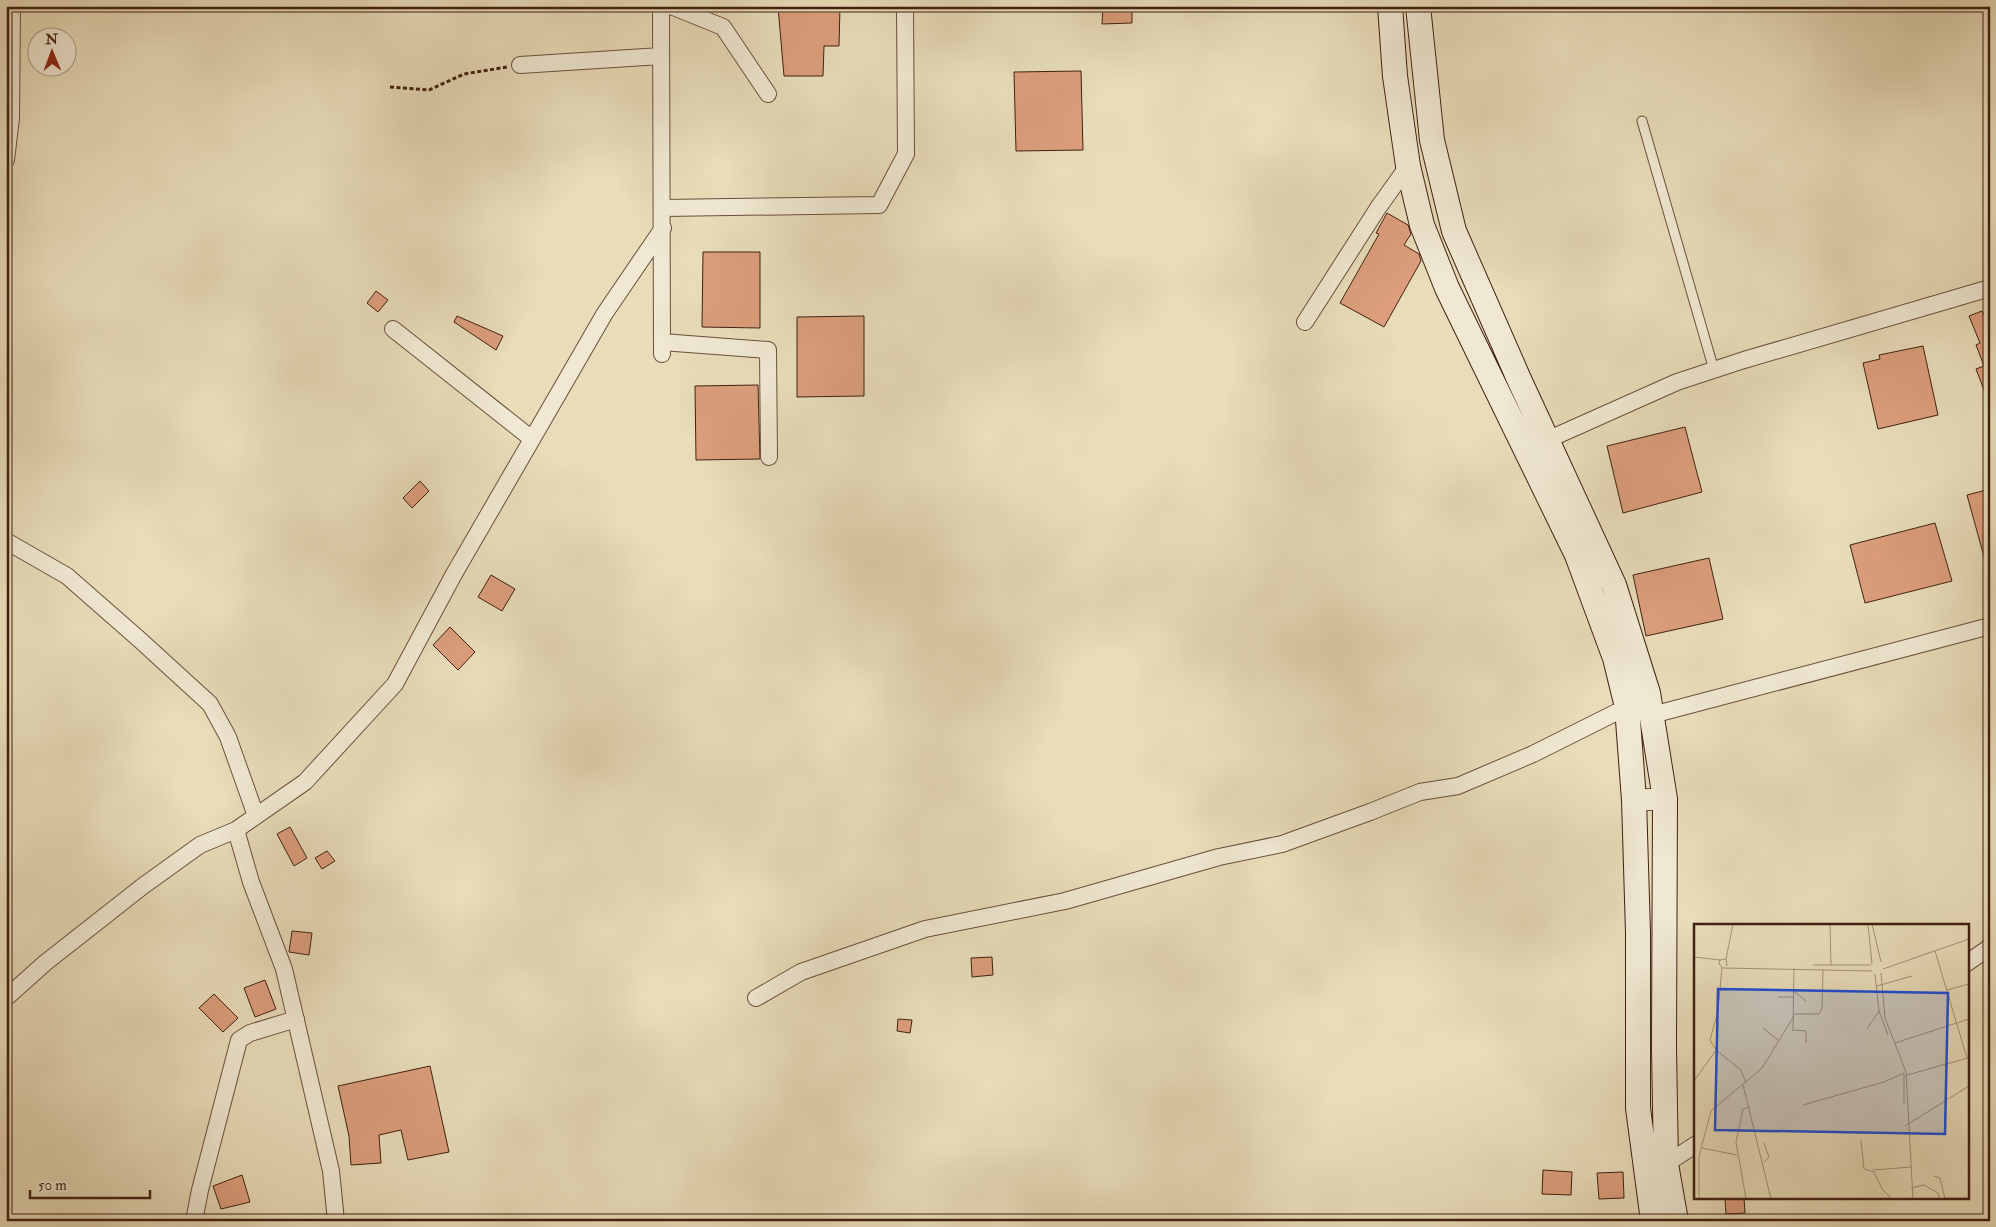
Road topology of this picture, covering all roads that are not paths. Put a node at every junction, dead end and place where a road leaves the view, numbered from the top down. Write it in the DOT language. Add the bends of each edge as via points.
graph roads {
  1 [pos="12,6"];
  2 [pos="661,6"];
  3 [pos="671,6"];
  4 [pos="905,6"];
  5 [pos="1390,6"];
  6 [pos="1418,6"];
  7 [pos="661,56"];
  8 [pos="520,65"];
  9 [pos="768,94"];
  10 [pos="1642,121"];
  11 [pos="6,160"];
  12 [pos="1408,166"];
  13 [pos="662,208"];
  14 [pos="663,228"];
  15 [pos="1990,288"];
  16 [pos="1305,322"];
  17 [pos="393,329"];
  18 [pos="1714,370"];
  19 [pos="532,438"];
  20 [pos="1546,440"];
  21 [pos="769,457"];
  22 [pos="6,541"];
  23 [pos="1990,626"];
  24 [pos="1627,707"];
  25 [pos="1652,716"];
  26 [pos="1665,799"];
  27 [pos="1634,800"];
  28 [pos="256,816"];
  29 [pos="236,830"];
  30 [pos="1990,947"];
  31 [pos="1968,962"];
  32 [pos="6,998"];
  33 [pos="756,998"];
  34 [pos="296,1019"];
  35 [pos="1694,1145"];
  36 [pos="1655,1162"];
  37 [pos="194,1221"];
  38 [pos="336,1221"];
  39 [pos="1653,1221"];
  40 [pos="1676,1221"];
  1 -- 11 [label="street" via="11,118"];
  2 -- 7 [label="street"];
  3 -- 9 [label="street" via="723,27"];
  4 -- 13 [label="street" via="906,154 879,205"];
  5 -- 12 [label="main road"];
  6 -- 20 [label="main road" via="1432,140 1454,230"];
  7 -- 8 [label="street"];
  7 -- 13 [label="street"];
  10 -- 18 [label="lane"];
  12 -- 16 [label="street"];
  12 -- 24 [label="main road" via="1422,225 1448,288 1577,555 1615,658"];
  13 -- 14 [label="street"];
  14 -- 19 [label="street" via="605,313"];
  14 -- 21 [label="street" via="662,348 768,350"];
  15 -- 18 [label="street"];
  17 -- 19 [label="street"];
  18 -- 20 [label="street" via="1677,382"];
  19 -- 28 [label="street" via="395,684 305,782"];
  20 -- 25 [label="main road" via="1614,585 1648,693"];
  22 -- 28 [label="street" via="66,576 210,704 228,737"];
  23 -- 25 [label="street"];
  24 -- 27 [label="main road"];
  24 -- 33 [label="street" via="1533,754 1458,786 1420,792 1282,844 1219,857 1065,901 925,929 801,972"];
  25 -- 26 [label="main road"];
  26 -- 27 [label="street"];
  26 -- 36 [label="main road" via="1664,1048"];
  27 -- 36 [label="main road" via="1638,1108"];
  28 -- 29 [label="street"];
  29 -- 32 [label="street" via="200,845 143,886"];
  29 -- 34 [label="street" via="251,882 284,969"];
  30 -- 31 [label="street"];
  34 -- 37 [label="street" via="238,1040"];
  34 -- 38 [label="street" via="331,1171"];
  35 -- 36 [label="street"];
  36 -- 39 [label="main road"];
  36 -- 40 [label="main road"];
}
